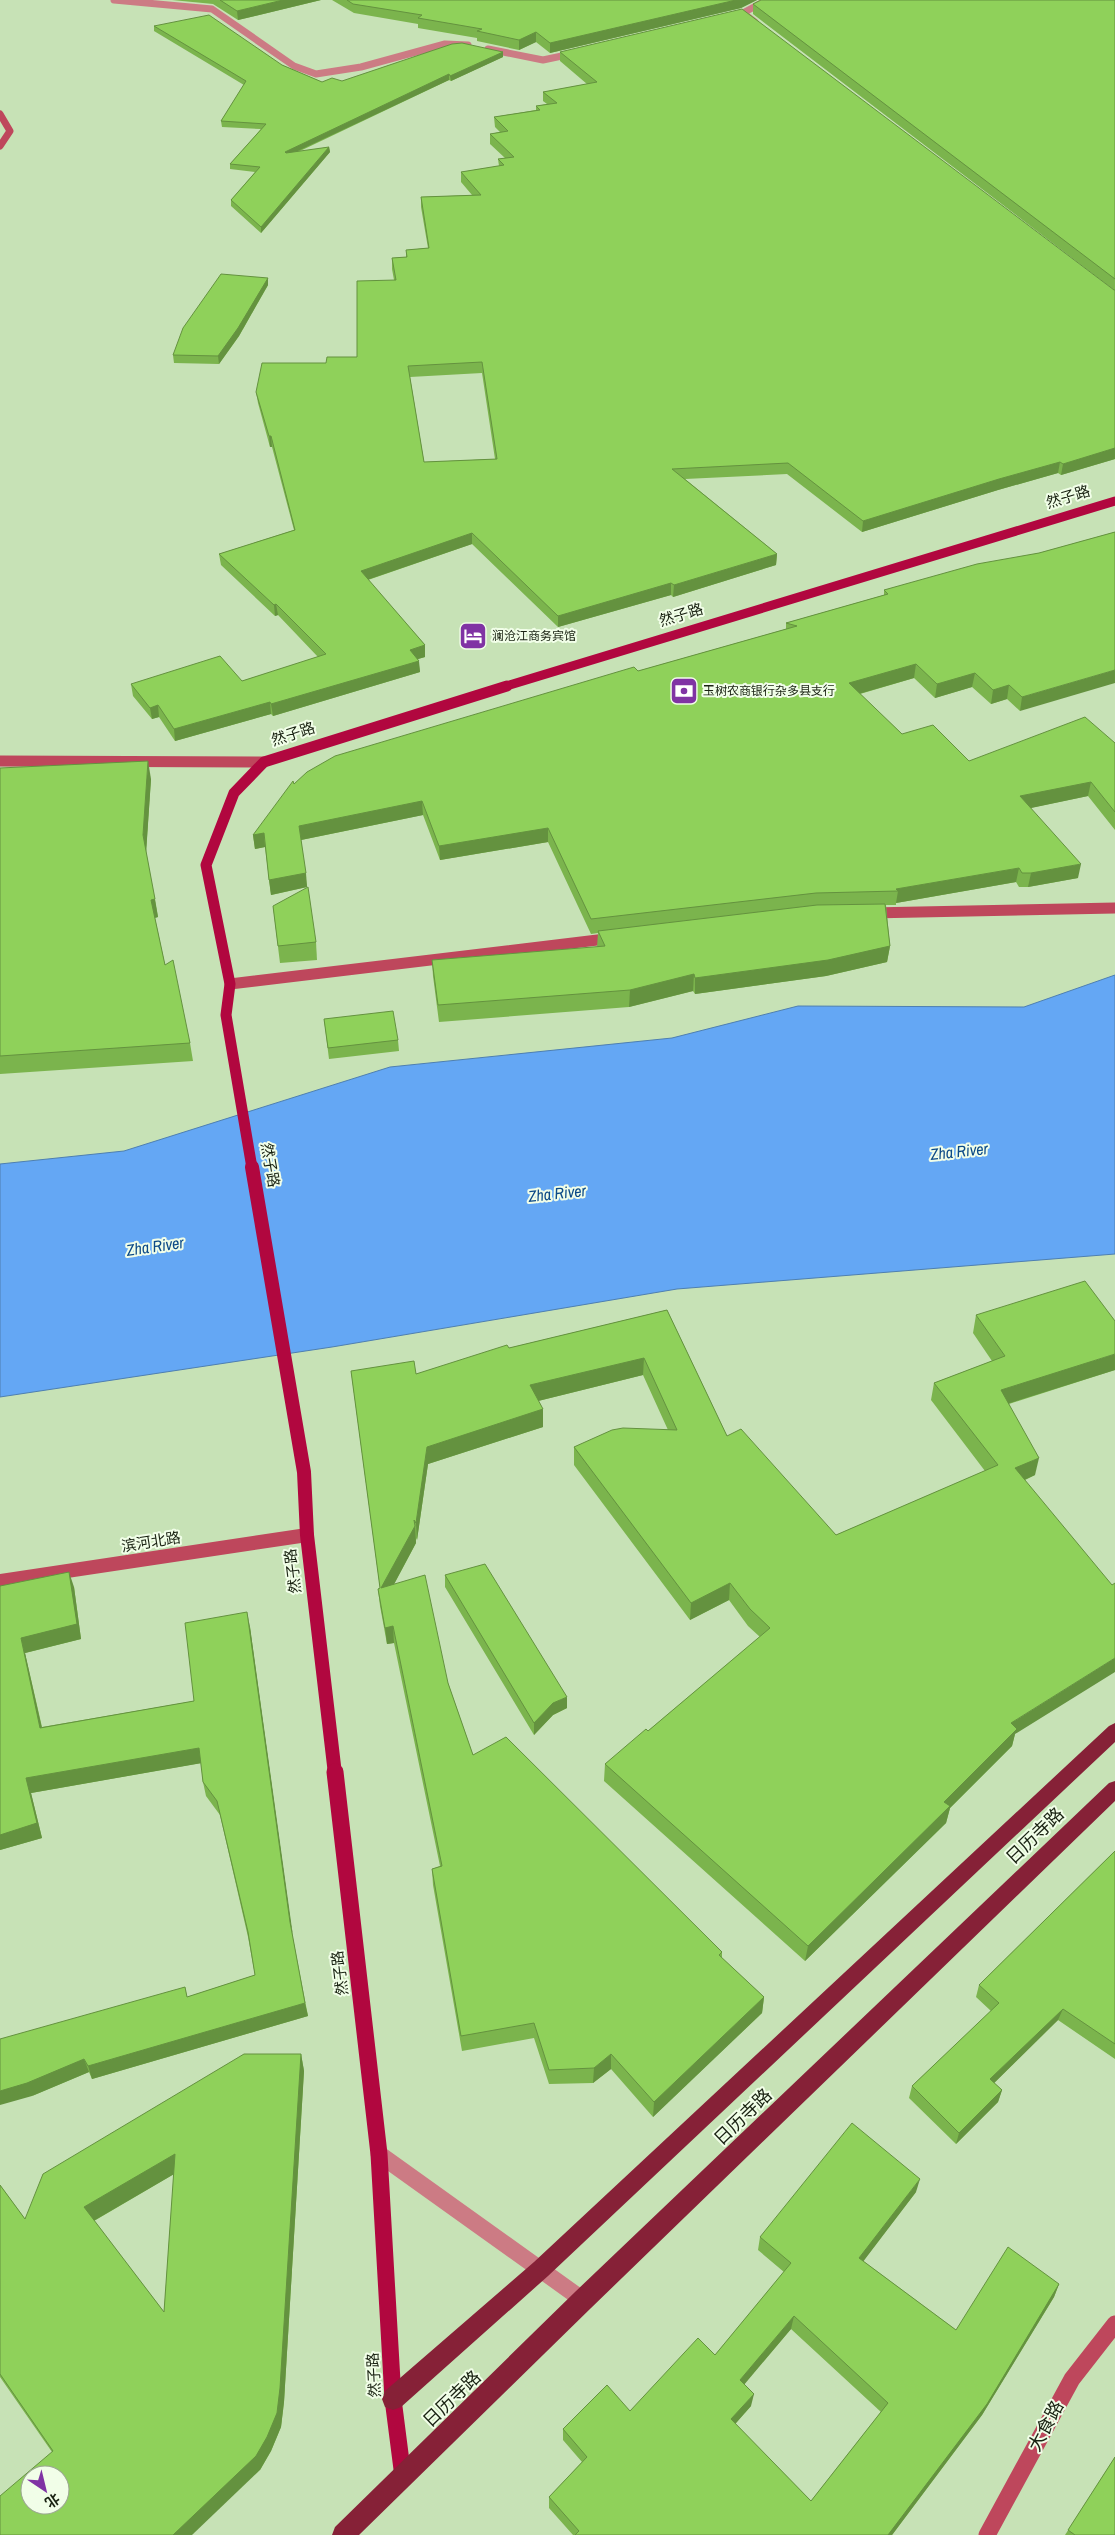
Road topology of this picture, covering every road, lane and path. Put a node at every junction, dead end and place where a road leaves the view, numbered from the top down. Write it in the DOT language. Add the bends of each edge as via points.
graph roads {
  1 [pos="114,0"];
  2 [pos="767,0"];
  3 [pos="743,13"];
  4 [pos="734,15"];
  5 [pos="759,25"];
  6 [pos="472,45"];
  7 [pos="480,47"];
  8 [pos="581,52"];
  9 [pos="0,114"];
  10 [pos="0,146"];
  11 [pos="1115,501"];
  12 [pos="0,761"];
  13 [pos="264,762"];
  14 [pos="1115,908"];
  15 [pos="854,913"];
  16 [pos="627,937"];
  17 [pos="230,984"];
  18 [pos="306,1536"];
  19 [pos="0,1581"];
  20 [pos="1115,1732"];
  21 [pos="1115,1789"];
  22 [pos="379,2154"];
  23 [pos="541,2270"];
  24 [pos="583,2300"];
  25 [pos="1115,2324"];
  26 [pos="393,2399"];
  27 [pos="403,2477"];
  28 [pos="343,2535"];
  29 [pos="987,2535"];
  1 -- 6 [label="street" via="212,9 294,66 316,74 361,67 445,44"];
  2 -- 3 [label="street"];
  3 -- 4 [label="street"];
  3 -- 5 [label="street"];
  7 -- 8 [label="street" via="543,60"];
  9 -- 10 [label="street" via="10,131"];
  11 -- 13 [label="main road, 然子路"];
  12 -- 13 [label="street"];
  13 -- 17 [label="main road, 然子路" via="234,793 206,866"];
  14 -- 15 [label="street"];
  16 -- 17 [label="street"];
  17 -- 18 [label="main road, 然子路" via="226,1015 304,1472"];
  18 -- 19 [label="street, 滨河北路"];
  18 -- 22 [label="main road, 然子路"];
  20 -- 23 [label="highway, 日历寺路"];
  21 -- 24 [label="highway, 日历寺路"];
  22 -- 23 [label="street"];
  22 -- 26 [label="main road, 然子路"];
  23 -- 24 [label="street"];
  23 -- 26 [label="highway, 日历寺路"];
  24 -- 27 [label="highway, 日历寺路"];
  25 -- 29 [label="street, 大食路" via="1072,2379"];
  26 -- 27 [label="main road, 然子路"];
  27 -- 28 [label="highway, 日历寺路"];
}
